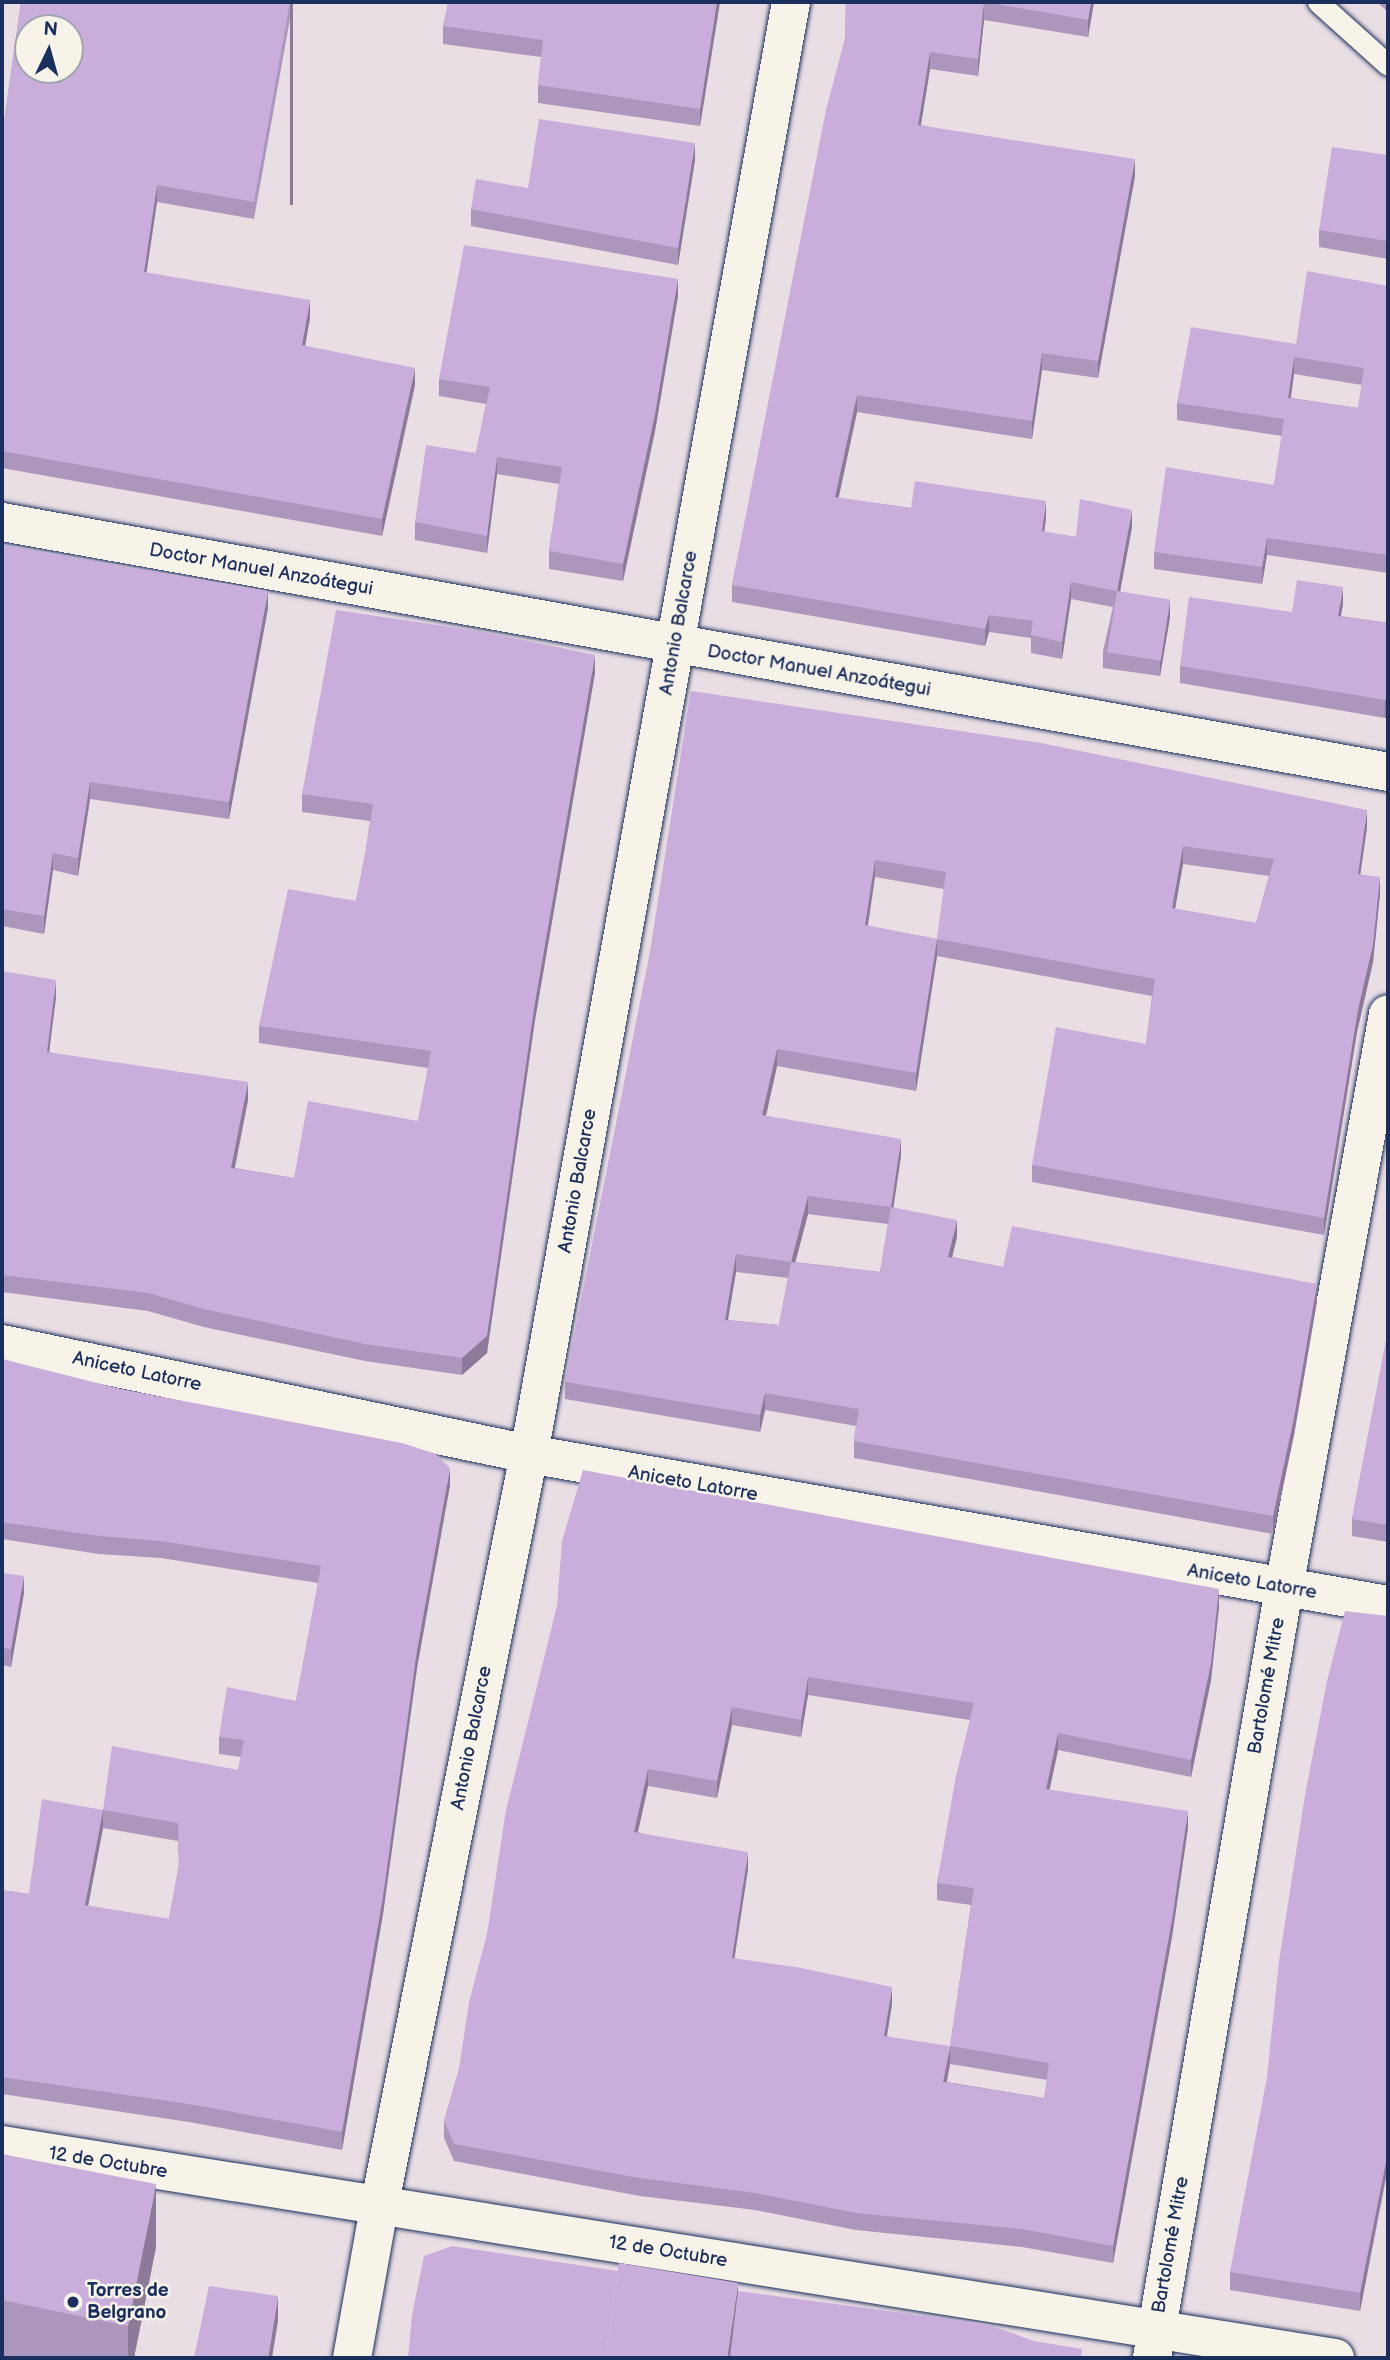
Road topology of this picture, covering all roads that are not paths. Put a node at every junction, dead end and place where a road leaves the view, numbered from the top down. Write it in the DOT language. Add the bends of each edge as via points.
graph roads {
  1 [pos="791,2"];
  2 [pos="1318,2"];
  3 [pos="1388,65"];
  4 [pos="2,522"];
  5 [pos="674,646"];
  6 [pos="1388,772"];
  7 [pos="1388,1014"];
  8 [pos="2,1344"];
  9 [pos="529,1454"];
  10 [pos="1284,1588"];
  11 [pos="1388,1605"];
  12 [pos="2,2145"];
  13 [pos="379,2208"];
  14 [pos="1154,2343"];
  15 [pos="352,2358"];
  16 [pos="1335,2358"];
  1 -- 5 [label="street, Antonio Balcarce"];
  2 -- 3 [label="lane"];
  4 -- 5 [label="street, Doctor Manuel Anzoátegui"];
  5 -- 6 [label="street, Doctor Manuel Anzoátegui"];
  5 -- 9 [label="street, Antonio Balcarce"];
  7 -- 10 [label="street, Bartolomé Mitre"];
  8 -- 9 [label="street, Aniceto Latorre"];
  9 -- 10 [label="street, Aniceto Latorre"];
  9 -- 13 [label="street, Antonio Balcarce"];
  10 -- 11 [label="street, Aniceto Latorre"];
  10 -- 14 [label="street, Bartolomé Mitre"];
  12 -- 13 [label="street, 12 de Octubre"];
  13 -- 14 [label="street, 12 de Octubre"];
  13 -- 15 [label="street, Antonio Balcarce"];
  14 -- 16 [label="street, 12 de Octubre"];
}
